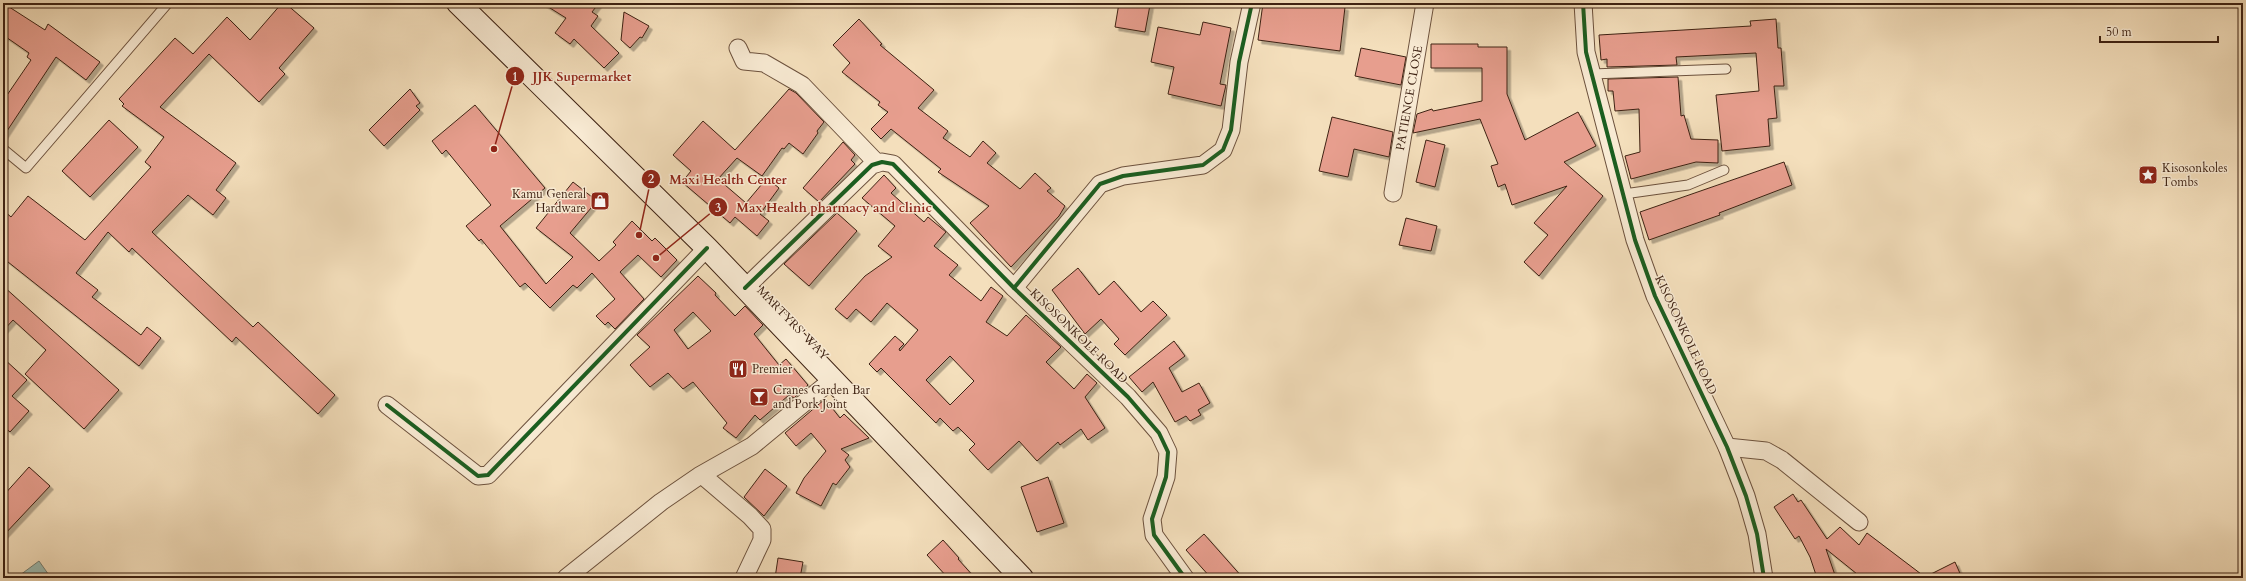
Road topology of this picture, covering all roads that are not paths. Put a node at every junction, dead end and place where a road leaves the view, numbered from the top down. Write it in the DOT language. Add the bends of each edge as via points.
graph roads {
  1 [pos="168,3"];
  2 [pos="458,3"];
  3 [pos="1252,3"];
  4 [pos="1425,3"];
  5 [pos="1583,3"];
  6 [pos="738,48"];
  7 [pos="1726,69"];
  8 [pos="1592,74"];
  9 [pos="3,149"];
  10 [pos="877,163"];
  11 [pos="1724,170"];
  12 [pos="1394,193"];
  13 [pos="1624,194"];
  14 [pos="707,248"];
  15 [pos="745,288"];
  16 [pos="1014,288"];
  17 [pos="833,379"];
  18 [pos="387,405"];
  19 [pos="1727,447"];
  20 [pos="702,475"];
  21 [pos="1859,522"];
  22 [pos="566,578"];
  23 [pos="744,578"];
  24 [pos="1022,578"];
  25 [pos="1185,578"];
  26 [pos="1764,578"];
  1 -- 9 [label="lane" via="26,168"];
  2 -- 14 [label="main road, MARTYRS' WAY"];
  3 -- 16 [label="street" via="1239,62 1231,130 1223,150 1203,165 1123,176 1100,184"];
  4 -- 12 [label="street, PATIENCE CLOSE"];
  5 -- 8 [label="street, KISOSONKOLE ROAD" via="1586,52"];
  6 -- 10 [label="street" via="744,61 764,63 802,85"];
  7 -- 8 [label="lane"];
  8 -- 13 [label="street, KISOSONKOLE ROAD"];
  10 -- 15 [label="street"];
  10 -- 16 [label="street, KISOSONKOLE ROAD" via="893,164"];
  11 -- 13 [label="lane" via="1688,185"];
  13 -- 19 [label="street, KISOSONKOLE ROAD" via="1635,240 1655,296"];
  14 -- 15 [label="main road, MARTYRS' WAY"];
  14 -- 18 [label="street" via="488,475 478,476"];
  15 -- 17 [label="main road, MARTYRS' WAY"];
  16 -- 25 [label="street, KISOSONKOLE ROAD" via="1128,397 1159,433 1168,452 1166,477 1152,519 1154,535"];
  17 -- 20 [label="street" via="752,446"];
  17 -- 24 [label="main road, MARTYRS' WAY"];
  19 -- 21 [label="street" via="1766,451 1782,460"];
  19 -- 26 [label="street, KISOSONKOLE ROAD" via="1757,534"];
  20 -- 22 [label="street" via="661,502"];
  20 -- 23 [label="street" via="762,529 762,540"];
}
